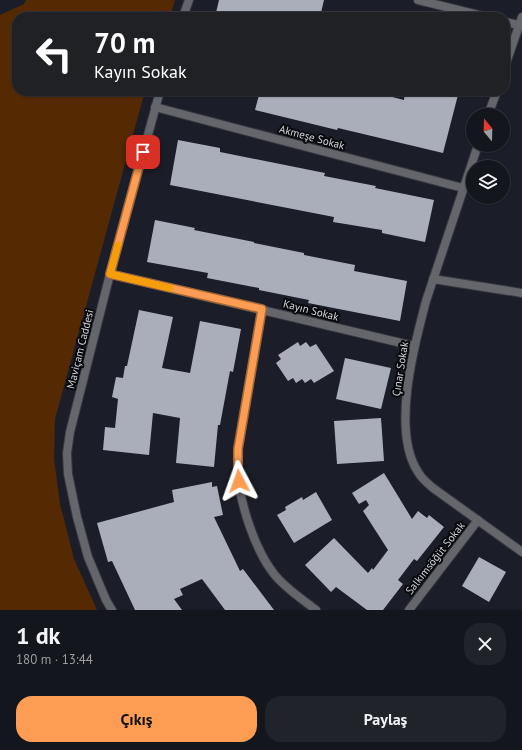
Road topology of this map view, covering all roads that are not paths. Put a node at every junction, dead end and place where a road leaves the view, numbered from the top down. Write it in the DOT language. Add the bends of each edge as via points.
graph roads {
  1 [pos="188,0"];
  2 [pos="418,0"];
  3 [pos="184,12"];
  4 [pos="467,12"];
  5 [pos="521,21"];
  6 [pos="510,22"];
  7 [pos="510,52"];
  8 [pos="158,96"];
  9 [pos="494,96"];
  10 [pos="155,107"];
  11 [pos="490,108"];
  12 [pos="476,152"];
  13 [pos="463,188"];
  14 [pos="110,274"];
  15 [pos="433,279"];
  16 [pos="522,293"];
  17 [pos="262,309"];
  18 [pos="414,346"];
  19 [pos="478,520"];
  20 [pos="522,552"];
  21 [pos="112,610"];
  22 [pos="316,610"];
  23 [pos="409,610"];
  1 -- 3 [label="street"];
  2 -- 4 [label="street"];
  5 -- 6 [label="street"];
  5 -- 7 [label="street"];
  8 -- 10 [label="street, Maviçam Caddesi"];
  9 -- 11 [label="street"];
  10 -- 13 [label="street, Akmeşe Sokak"];
  10 -- 14 [label="street, Maviçam Caddesi"];
  12 -- 13 [label="street, Çınar Sokak"];
  13 -- 15 [label="street, Çınar Sokak"];
  14 -- 17 [label="street, Kayın Sokak"];
  14 -- 21 [label="street, Maviçam Caddesi" via="67,453 68,474 82,537 96,577"];
  15 -- 16 [label="street"];
  15 -- 18 [label="street, Çınar Sokak"];
  17 -- 18 [label="street, Kayın Sokak"];
  17 -- 22 [label="street" via="238,449 241,492 263,559 275,576"];
  18 -- 19 [label="street, Çınar Sokak" via="406,417 406,437 411,459 424,480"];
  19 -- 20 [label="street, Çınar Sokak"];
  19 -- 23 [label="street, Salkımsöğüt Sokak"];
}
